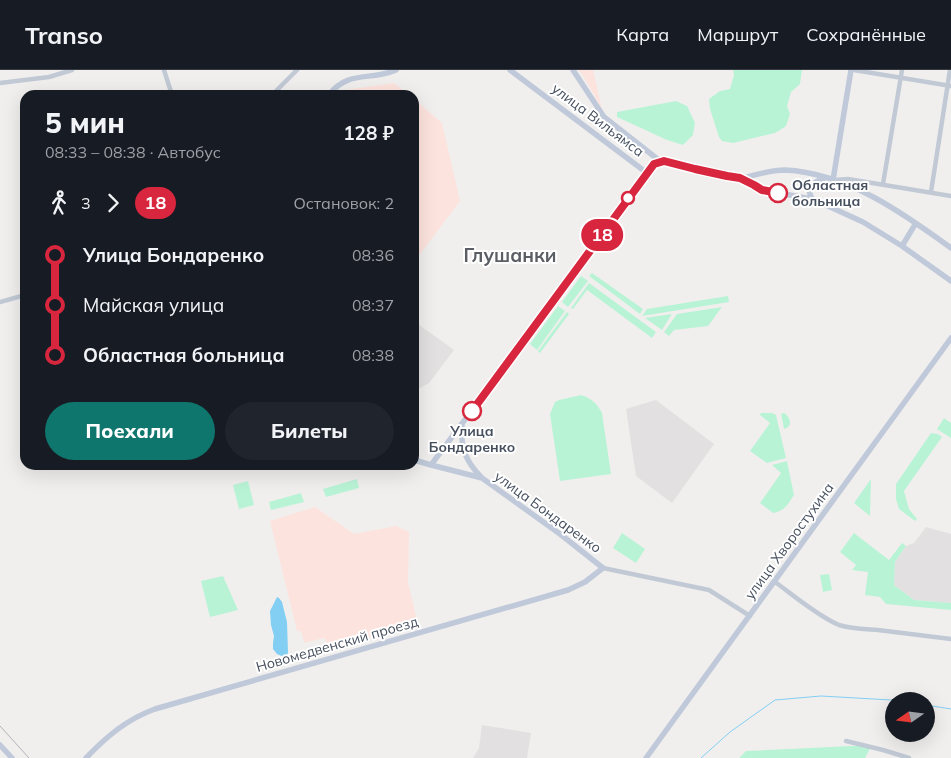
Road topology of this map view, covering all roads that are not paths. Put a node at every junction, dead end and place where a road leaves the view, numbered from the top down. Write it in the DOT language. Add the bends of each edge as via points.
graph roads {
  1 [pos="72,70"];
  2 [pos="164,70"];
  3 [pos="297,70"];
  4 [pos="396,70"];
  5 [pos="510,70"];
  6 [pos="573,70"];
  7 [pos="852,70"];
  8 [pos="902,70"];
  9 [pos="950,70"];
  10 [pos="901,78"];
  11 [pos="0,83"];
  12 [pos="949,86"];
  13 [pos="170,90"];
  14 [pos="277,90"];
  15 [pos="333,90"];
  16 [pos="660,161"];
  17 [pos="647,172"];
  18 [pos="762,174"];
  19 [pos="740,178"];
  20 [pos="830,179"];
  21 [pos="883,184"];
  22 [pos="754,185"];
  23 [pos="931,192"];
  24 [pos="951,196"];
  25 [pos="813,200"];
  26 [pos="916,223"];
  27 [pos="902,246"];
  28 [pos="951,248"];
  29 [pos="951,281"];
  30 [pos="20,296"];
  31 [pos="0,302"];
  32 [pos="951,338"];
  33 [pos="462,422"];
  34 [pos="419,461"];
  35 [pos="431,465"];
  36 [pos="482,478"];
  37 [pos="603,568"];
  38 [pos="775,582"];
  39 [pos="750,616"];
  40 [pos="951,640"];
  41 [pos="846,741"];
  42 [pos="0,745"];
  43 [pos="12,758"];
  44 [pos="86,758"];
  45 [pos="646,758"];
  46 [pos="909,758"];
  1 -- 11 [label="street" via="49,77"];
  2 -- 13 [label="street"];
  3 -- 14 [label="street"];
  4 -- 15 [label="street" via="354,77 342,81"];
  5 -- 17 [label="street, улица Вильямса"];
  6 -- 16 [label="street" via="604,117"];
  7 -- 10 [label="street"];
  7 -- 20 [label="street"];
  8 -- 10 [label="street"];
  9 -- 12 [label="street"];
  10 -- 12 [label="street"];
  10 -- 21 [label="street"];
  12 -- 23 [label="street"];
  16 -- 17 [label="street"];
  16 -- 19 [label="street, улица Вильямса"];
  17 -- 33 [label="street"];
  18 -- 19 [label="street, улица Вильямса"];
  18 -- 20 [label="street, улица Вильямса" via="786,170"];
  18 -- 22 [label="street"];
  19 -- 22 [label="street, улица Вильямса"];
  20 -- 21 [label="street" via="848,178"];
  20 -- 25 [label="street" via="814,182 809,192"];
  20 -- 26 [label="street, улица Вильямса" via="860,190"];
  21 -- 23 [label="street"];
  22 -- 25 [label="street, улица Вильямса" via="762,190"];
  23 -- 24 [label="street"];
  25 -- 27 [label="street, улица Вильямса" via="863,222"];
  26 -- 27 [label="street"];
  26 -- 28 [label="street, улица Вильямса"];
  27 -- 29 [label="street, улица Вильямса"];
  30 -- 31 [label="street"];
  32 -- 38 [label="street, улица Хворостухина"];
  33 -- 35 [label="street"];
  33 -- 36 [label="street" via="465,454"];
  34 -- 35 [label="street, улица Бондаренко"];
  35 -- 36 [label="street, улица Бондаренко"];
  36 -- 37 [label="street, улица Бондаренко"];
  37 -- 39 [label="street, улица Бондаренко" via="709,590"];
  37 -- 44 [label="street, Новомедвенский проезд" via="568,590 144,713 106,738"];
  38 -- 39 [label="street, улица Хворостухина"];
  38 -- 40 [label="street" via="842,626"];
  39 -- 45 [label="street, улица Хворостухина"];
  41 -- 46 [label="street"];
  42 -- 43 [label="street"];
}
